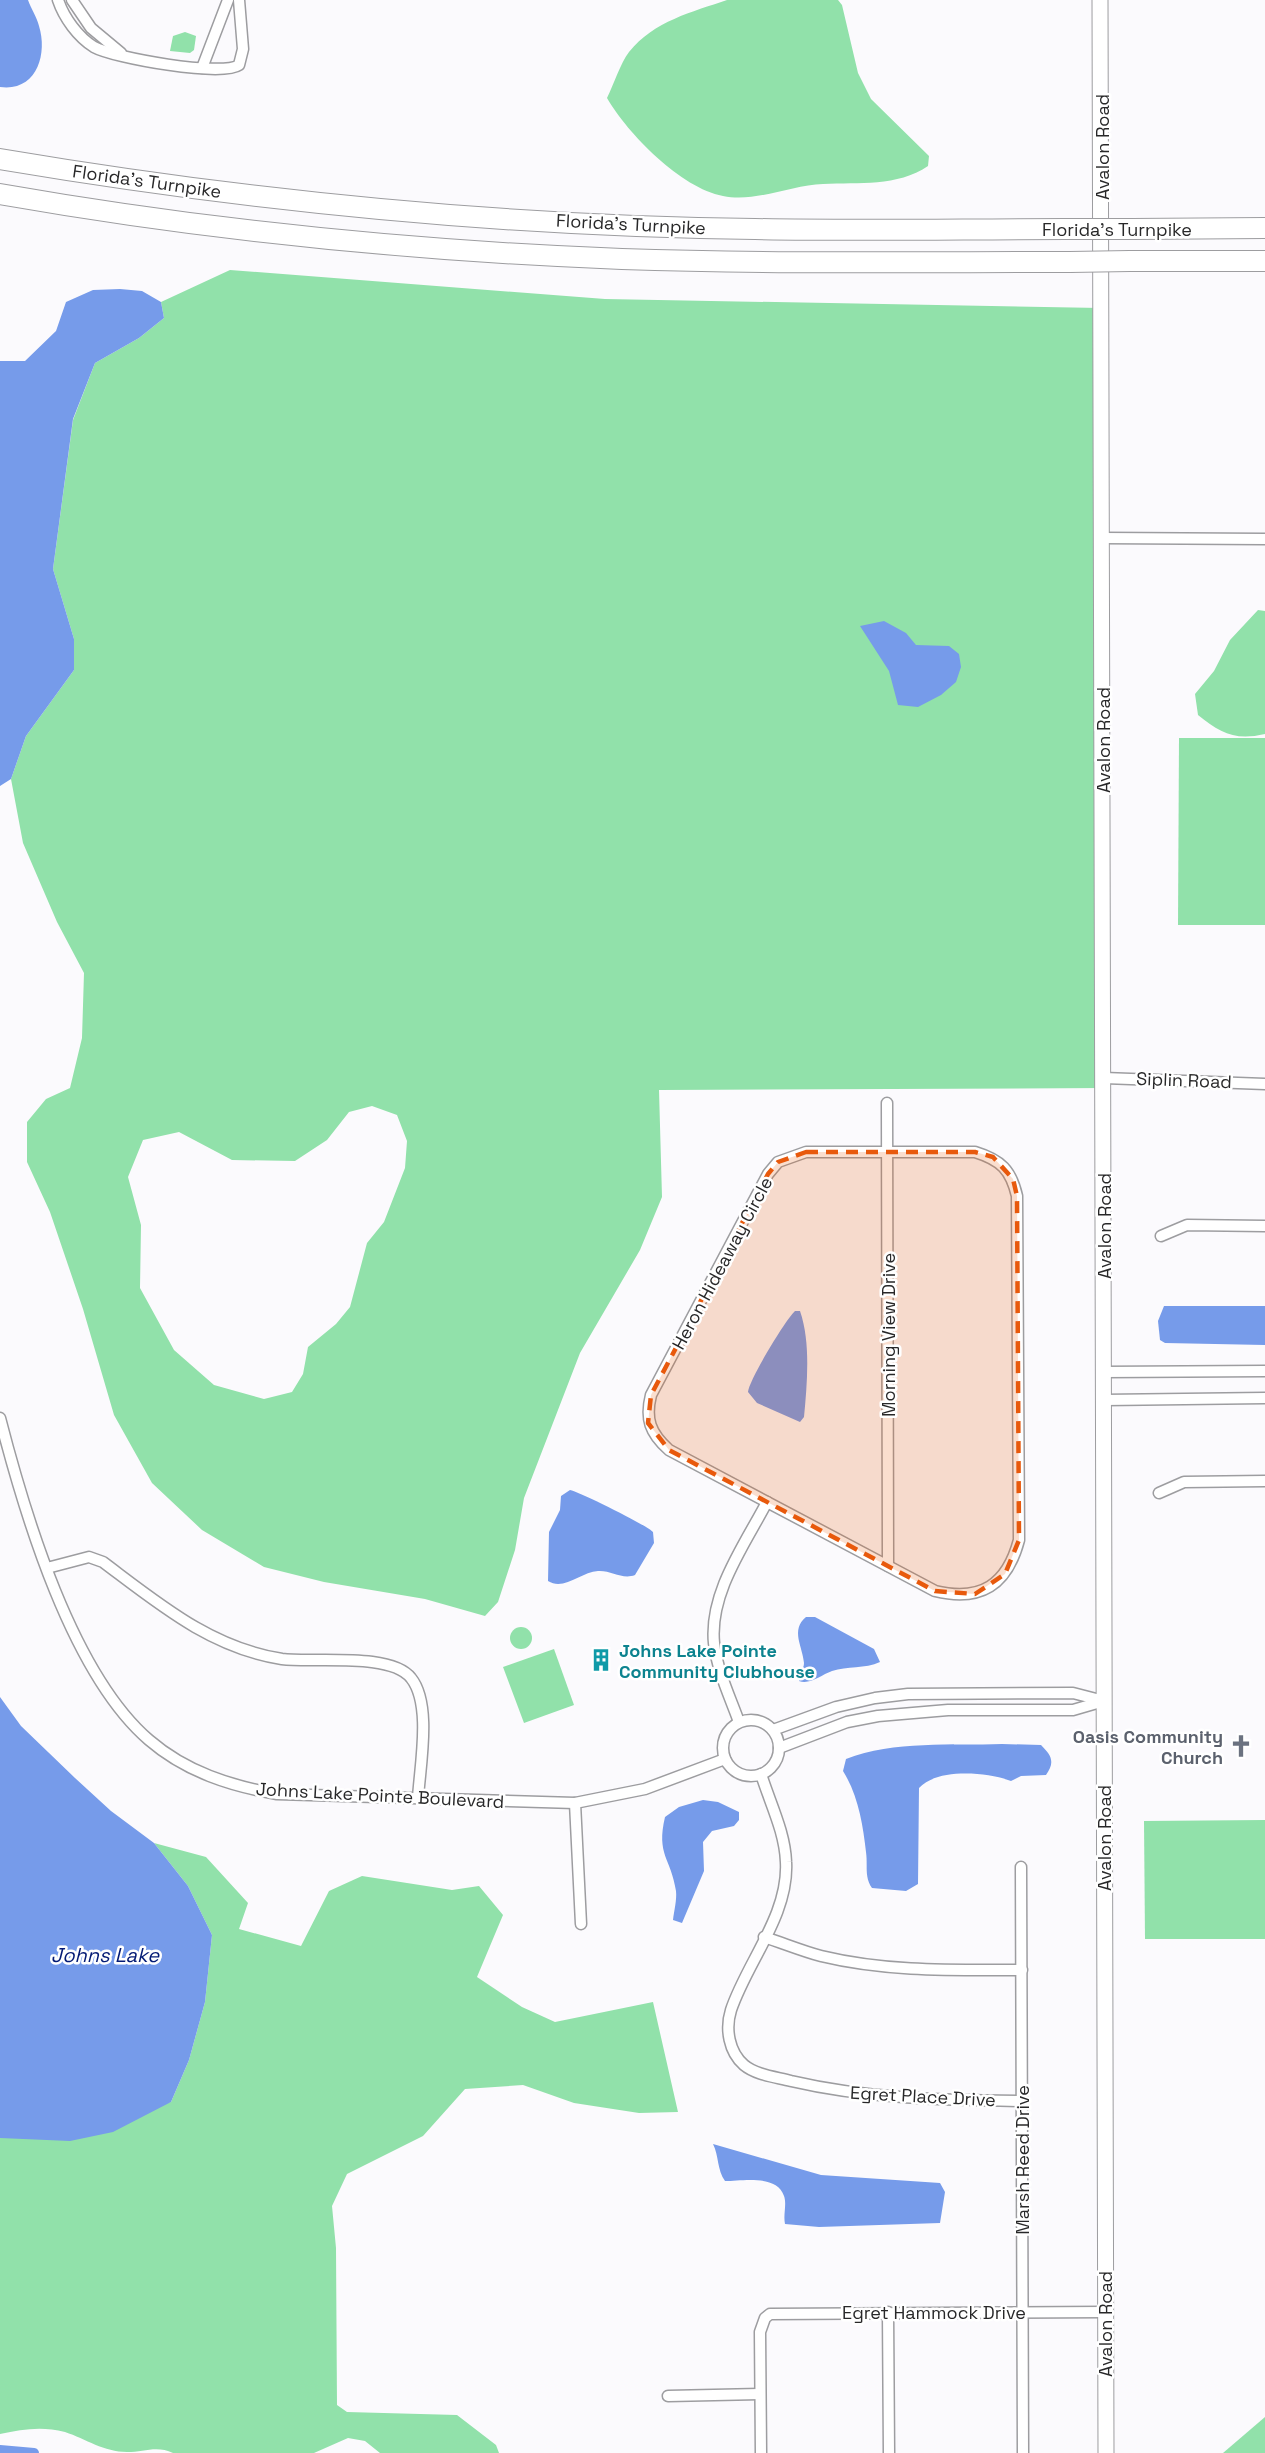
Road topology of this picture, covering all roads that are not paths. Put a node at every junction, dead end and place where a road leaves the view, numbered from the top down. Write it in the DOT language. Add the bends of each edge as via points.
graph roads {
  1 [pos="58,0"];
  2 [pos="72,0"];
  3 [pos="228,0"];
  4 [pos="239,0"];
  5 [pos="1100,0"];
  6 [pos="129,58"];
  7 [pos="202,68"];
  8 [pos="0,159"];
  9 [pos="0,194"];
  10 [pos="1265,228"];
  11 [pos="1265,261"];
  12 [pos="1102,538"];
  13 [pos="1265,539"];
  14 [pos="1104,1078"];
  15 [pos="1265,1084"];
  16 [pos="887,1103"];
  17 [pos="887,1152"];
  18 [pos="1265,1226"];
  19 [pos="1161,1236"];
  20 [pos="1265,1371"];
  21 [pos="1104,1372"];
  22 [pos="1265,1398"];
  23 [pos="1104,1400"];
  24 [pos="0,1418"];
  25 [pos="1265,1481"];
  26 [pos="1159,1493"];
  27 [pos="767,1502"];
  28 [pos="888,1566"];
  29 [pos="47,1568"];
  30 [pos="948,1692"];
  31 [pos="1104,1701"];
  32 [pos="948,1710"];
  33 [pos="740,1722"];
  34 [pos="772,1730"];
  35 [pos="779,1748"];
  36 [pos="725,1759"];
  37 [pos="761,1774"];
  38 [pos="418,1798"];
  39 [pos="575,1803"];
  40 [pos="1022,1867"];
  41 [pos="581,1924"];
  42 [pos="764,1937"];
  43 [pos="1022,1970"];
  44 [pos="1022,2101"];
  45 [pos="888,2312"];
  46 [pos="1022,2312"];
  47 [pos="1105,2312"];
  48 [pos="760,2394"];
  49 [pos="668,2396"];
  50 [pos="761,2453"];
  51 [pos="889,2453"];
  52 [pos="1023,2453"];
  53 [pos="1106,2453"];
  1 -- 6 [label="street" via="82,38 105,52"];
  2 -- 6 [label="street" via="91,28"];
  3 -- 7 [label="street"];
  4 -- 7 [label="street" via="242,59 233,69"];
  5 -- 12 [label="main road, Avalon Road"];
  6 -- 7 [label="street"];
  8 -- 10 [label="highway, Florida's Turnpike, bridge" via="348,206 485,217 753,230"];
  9 -- 11 [label="highway, Florida's Turnpike, bridge" via="188,222 482,251 622,259"];
  12 -- 13 [label="street"];
  12 -- 14 [label="main road, Avalon Road"];
  14 -- 15 [label="street, Siplin Road"];
  14 -- 21 [label="main road, Avalon Road"];
  16 -- 17 [label="street, Morning View Drive"];
  17 -- 27 [label="street, Heron Hideaway Circle" via="806,1152 778,1162 768,1174 651,1395 648,1423 669,1450"];
  17 -- 28 [label="street, Morning View Drive"];
  17 -- 28 [label="street, Heron Hideaway Circle" via="975,1152 1006,1167 1013,1179 1017,1196 1018,1516 1014,1558 1005,1574 975,1594 954,1596 935,1591"];
  18 -- 19 [label="street" via="1187,1225"];
  20 -- 21 [label="street"];
  21 -- 23 [label="main road, Avalon Road"];
  22 -- 23 [label="street"];
  23 -- 31 [label="main road, Avalon Road"];
  24 -- 29 [label="street, Johns Lake Pointe Boulevard" via="14,1474"];
  25 -- 26 [label="street" via="1184,1482"];
  27 -- 28 [label="street, Heron Hideaway Circle"];
  27 -- 33 [label="street" via="727,1579 714,1621 718,1662"];
  29 -- 38 [label="street, Johns Lake Pointe Boulevard" via="85,1656 115,1706 150,1741 196,1771 240,1788 277,1794"];
  29 -- 38 [label="street" via="89,1557 103,1562 189,1626 253,1653 397,1667 419,1689 423,1706"];
  30 -- 31 [label="street" via="1073,1693"];
  30 -- 32 [label="street"];
  30 -- 34 [label="street" via="875,1698"];
  31 -- 32 [label="street" via="1073,1710"];
  31 -- 47 [label="main road, Avalon Road"];
  32 -- 35 [label="street" via="847,1722"];
  33 -- 34 [label="street" via="753,1720"];
  33 -- 36 [label="street" via="724,1737"];
  34 -- 35 [label="street"];
  35 -- 37 [label="street" via="777,1760"];
  36 -- 37 [label="street" via="742,1775"];
  36 -- 39 [label="street, Johns Lake Pointe Boulevard" via="645,1789"];
  37 -- 42 [label="street, Egret Place Drive" via="782,1834 786,1862 785,1886"];
  38 -- 39 [label="street, Johns Lake Pointe Boulevard"];
  39 -- 41 [label="street"];
  40 -- 43 [label="street, Marsh Reed Drive"];
  42 -- 43 [label="street" via="820,1956 869,1965 920,1970"];
  42 -- 44 [label="street, Egret Place Drive" via="730,2012 728,2032 732,2050 744,2065 761,2074 849,2093 929,2100"];
  43 -- 44 [label="street, Marsh Reed Drive"];
  44 -- 46 [label="street, Marsh Reed Drive"];
  45 -- 46 [label="street, Egret Hammock Drive"];
  45 -- 48 [label="street, Egret Hammock Drive" via="776,2312 765,2318 760,2332"];
  45 -- 51 [label="street"];
  46 -- 47 [label="street, Egret Hammock Drive"];
  46 -- 52 [label="street, Marsh Reed Drive"];
  47 -- 53 [label="main road, Avalon Road"];
  48 -- 49 [label="street"];
  48 -- 50 [label="street"];
}
